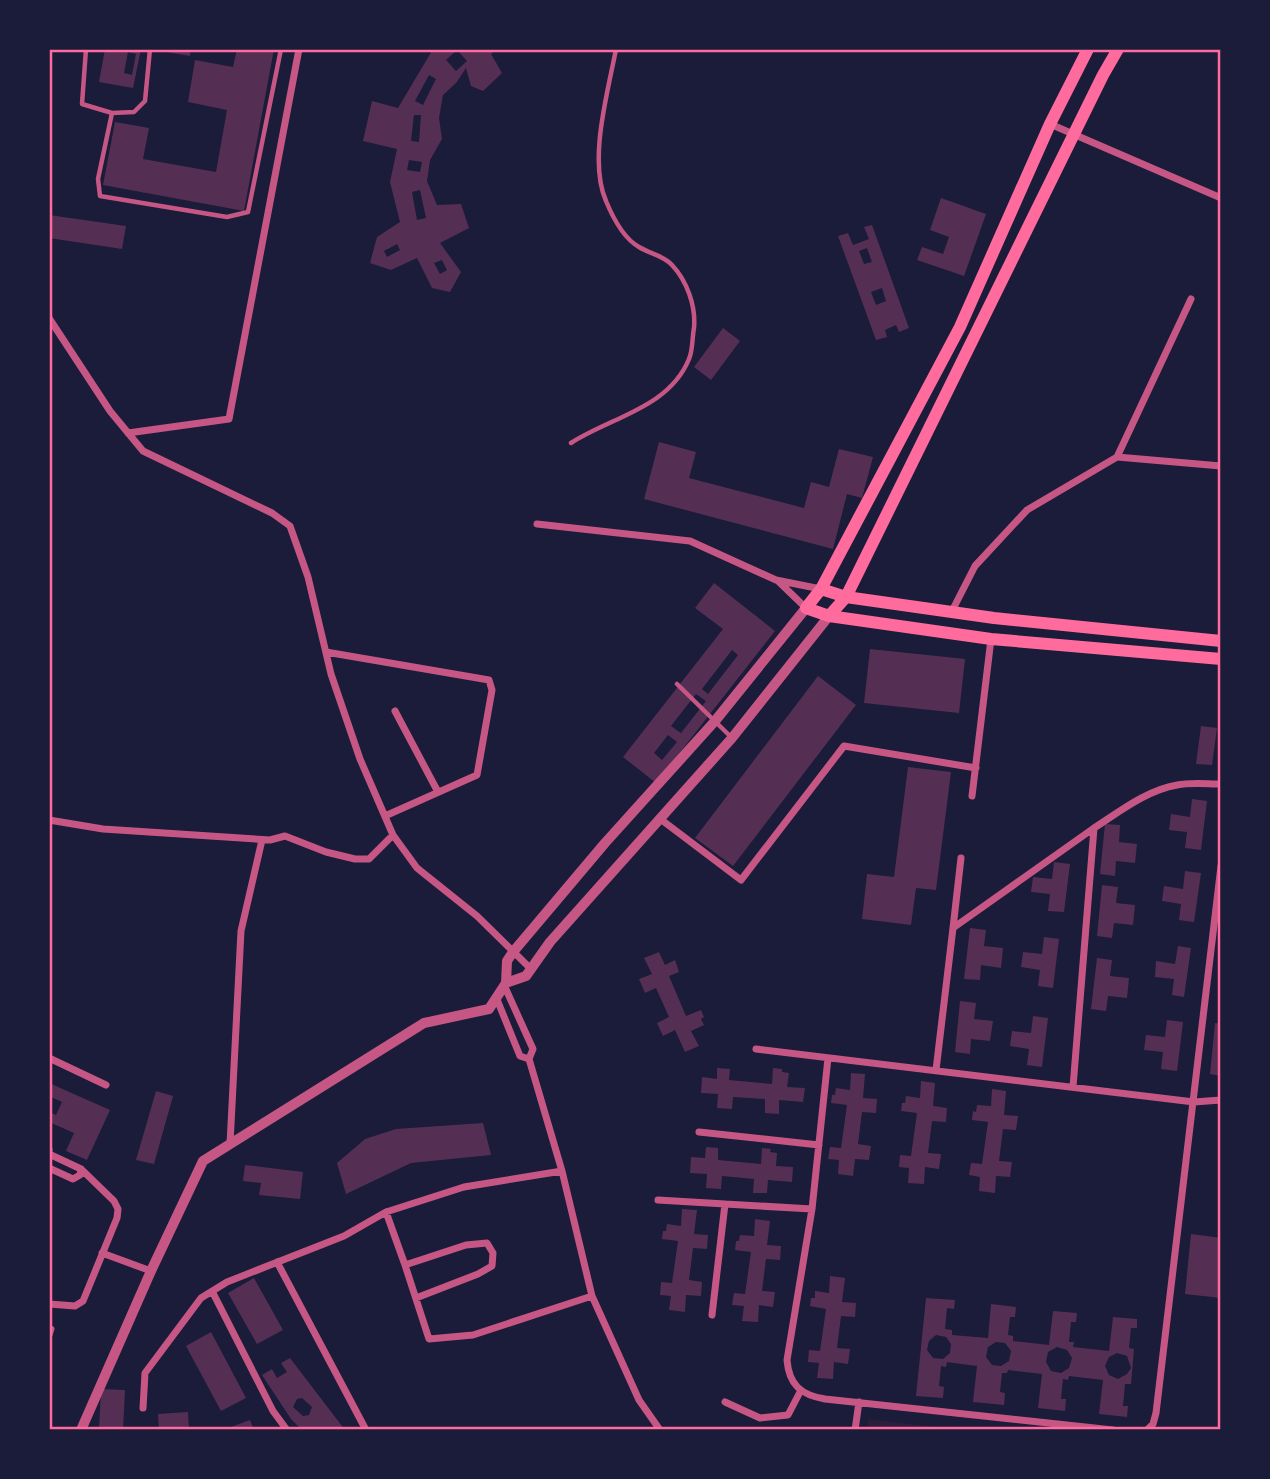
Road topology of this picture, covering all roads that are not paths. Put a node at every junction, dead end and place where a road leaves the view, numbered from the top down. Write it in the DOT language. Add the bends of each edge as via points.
graph roads {
  1 [pos="86,49"];
  2 [pos="150,49"];
  3 [pos="281,49"];
  4 [pos="299,49"];
  5 [pos="616,49"];
  6 [pos="1088,49"];
  7 [pos="1118,49"];
  8 [pos="112,113"];
  9 [pos="1050,124"];
  10 [pos="1074,135"];
  11 [pos="1221,198"];
  12 [pos="1191,299"];
  13 [pos="49,318"];
  14 [pos="128,433"];
  15 [pos="571,443"];
  16 [pos="1117,457"];
  17 [pos="1221,466"];
  18 [pos="537,524"];
  19 [pos="776,580"];
  20 [pos="821,589"];
  21 [pos="846,597"];
  22 [pos="906,605"];
  23 [pos="806,608"];
  24 [pos="952,611"];
  25 [pos="829,616"];
  26 [pos="901,626"];
  27 [pos="991,639"];
  28 [pos="1221,641"];
  29 [pos="326,652"];
  30 [pos="1221,659"];
  31 [pos="677,684"];
  32 [pos="395,711"];
  33 [pos="715,721"];
  34 [pos="732,738"];
  35 [pos="976,768"];
  36 [pos="1221,784"];
  37 [pos="438,792"];
  38 [pos="972,796"];
  39 [pos="385,816"];
  40 [pos="659,818"];
  41 [pos="49,820"];
  42 [pos="1094,828"];
  43 [pos="393,835"];
  44 [pos="262,840"];
  45 [pos="961,858"];
  46 [pos="1221,866"];
  47 [pos="953,928"];
  48 [pos="513,951"];
  49 [pos="531,969"];
  50 [pos="505,984"];
  51 [pos="496,997"];
  52 [pos="756,1049"];
  53 [pos="49,1058"];
  54 [pos="828,1058"];
  55 [pos="529,1059"];
  56 [pos="936,1070"];
  57 [pos="106,1085"];
  58 [pos="1073,1087"];
  59 [pos="1221,1100"];
  60 [pos="1194,1102"];
  61 [pos="699,1132"];
  62 [pos="230,1144"];
  63 [pos="819,1145"];
  64 [pos="49,1149"];
  65 [pos="49,1168"];
  66 [pos="81,1169"];
  67 [pos="562,1171"];
  68 [pos="658,1200"];
  69 [pos="725,1204"];
  70 [pos="813,1209"];
  71 [pos="386,1212"];
  72 [pos="102,1253"];
  73 [pos="277,1262"];
  74 [pos="405,1265"];
  75 [pos="151,1271"];
  76 [pos="212,1291"];
  77 [pos="592,1296"];
  78 [pos="416,1298"];
  79 [pos="49,1304"];
  80 [pos="712,1315"];
  81 [pos="800,1392"];
  82 [pos="725,1402"];
  83 [pos="859,1402"];
  84 [pos="143,1408"];
  85 [pos="81,1430"];
  86 [pos="287,1430"];
  87 [pos="366,1430"];
  88 [pos="660,1430"];
  89 [pos="855,1430"];
  90 [pos="1113,1430"];
  91 [pos="1147,1430"];
  1 -- 8 [label="lane" via="82,104"];
  2 -- 8 [label="lane" via="145,101 134,112"];
  3 -- 8 [label="lane" via="248,212 227,217 100,197 98,178"];
  4 -- 14 [label="street" via="229,419"];
  5 -- 15 [label="lane" via="601,136 599,178 605,200 629,240 672,265 696,313 690,358 675,384 648,405"];
  6 -- 9 [label="main road"];
  7 -- 10 [label="main road"];
  9 -- 10 [label="street"];
  9 -- 20 [label="main road" via="960,327"];
  10 -- 11 [label="street"];
  10 -- 21 [label="main road"];
  12 -- 16 [label="street"];
  13 -- 14 [label="street"];
  14 -- 29 [label="street" via="143,451 290,526"];
  16 -- 17 [label="street"];
  16 -- 24 [label="street" via="1027,510 975,566"];
  18 -- 19 [label="street" via="690,541"];
  19 -- 20 [label="street"];
  19 -- 23 [label="street"];
  20 -- 21 [label="main road"];
  20 -- 23 [label="main road"];
  21 -- 22 [label="main road"];
  21 -- 25 [label="main road"];
  22 -- 24 [label="main road"];
  22 -- 26 [label="main road"];
  23 -- 25 [label="main road"];
  23 -- 33 [label="street"];
  24 -- 28 [label="main road"];
  25 -- 26 [label="main road"];
  25 -- 34 [label="street"];
  26 -- 27 [label="main road"];
  27 -- 30 [label="main road"];
  27 -- 35 [label="street"];
  29 -- 37 [label="street" via="489,680 492,690 477,775"];
  29 -- 39 [label="street" via="360,759"];
  31 -- 33 [label="lane"];
  32 -- 37 [label="street"];
  33 -- 34 [label="lane"];
  33 -- 48 [label="street"];
  34 -- 40 [label="street"];
  35 -- 38 [label="street"];
  35 -- 40 [label="street" via="844,747 741,880"];
  36 -- 42 [label="street" via="1165,787"];
  37 -- 39 [label="street"];
  39 -- 43 [label="street"];
  40 -- 49 [label="street"];
  41 -- 44 [label="street" via="103,829"];
  42 -- 47 [label="street"];
  42 -- 58 [label="street"];
  43 -- 44 [label="street" via="369,859 326,852 285,836"];
  43 -- 48 [label="street" via="417,868"];
  44 -- 62 [label="street" via="241,931"];
  45 -- 47 [label="street"];
  46 -- 60 [label="street"];
  47 -- 56 [label="street"];
  48 -- 49 [label="street"];
  48 -- 50 [label="street"];
  49 -- 50 [label="street" via="526,976"];
  50 -- 51 [label="street"];
  50 -- 55 [label="street" via="533,1049"];
  51 -- 55 [label="street" via="520,1056"];
  51 -- 62 [label="street" via="489,1009 424,1023"];
  52 -- 54 [label="street"];
  53 -- 57 [label="street"];
  54 -- 56 [label="street"];
  54 -- 63 [label="street"];
  55 -- 67 [label="street"];
  56 -- 58 [label="street"];
  58 -- 60 [label="street"];
  59 -- 60 [label="street"];
  60 -- 91 [label="street" via="1156,1413"];
  61 -- 63 [label="street"];
  62 -- 75 [label="street" via="203,1161"];
  63 -- 70 [label="street"];
  64 -- 66 [label="street" via="49,1154"];
  65 -- 66 [label="street" via="73,1178"];
  66 -- 72 [label="street" via="118,1209"];
  67 -- 71 [label="street" via="464,1187"];
  67 -- 77 [label="street"];
  68 -- 69 [label="street"];
  69 -- 70 [label="street"];
  69 -- 80 [label="street"];
  70 -- 81 [label="street" via="787,1360 793,1385"];
  71 -- 73 [label="street" via="344,1236"];
  71 -- 74 [label="street"];
  72 -- 75 [label="street"];
  72 -- 79 [label="street" via="80,1305"];
  73 -- 76 [label="street"];
  73 -- 87 [label="street"];
  74 -- 78 [label="street"];
  74 -- 78 [label="street" via="466,1245 487,1243 493,1253 492,1266"];
  75 -- 85 [label="street"];
  76 -- 84 [label="street" via="201,1298 145,1373"];
  76 -- 86 [label="street" via="272,1411"];
  77 -- 78 [label="street" via="473,1335 429,1339"];
  77 -- 88 [label="street" via="639,1400"];
  81 -- 82 [label="street" via="788,1415 760,1418"];
  81 -- 83 [label="street"];
  83 -- 89 [label="street"];
  83 -- 90 [label="street"];
}
